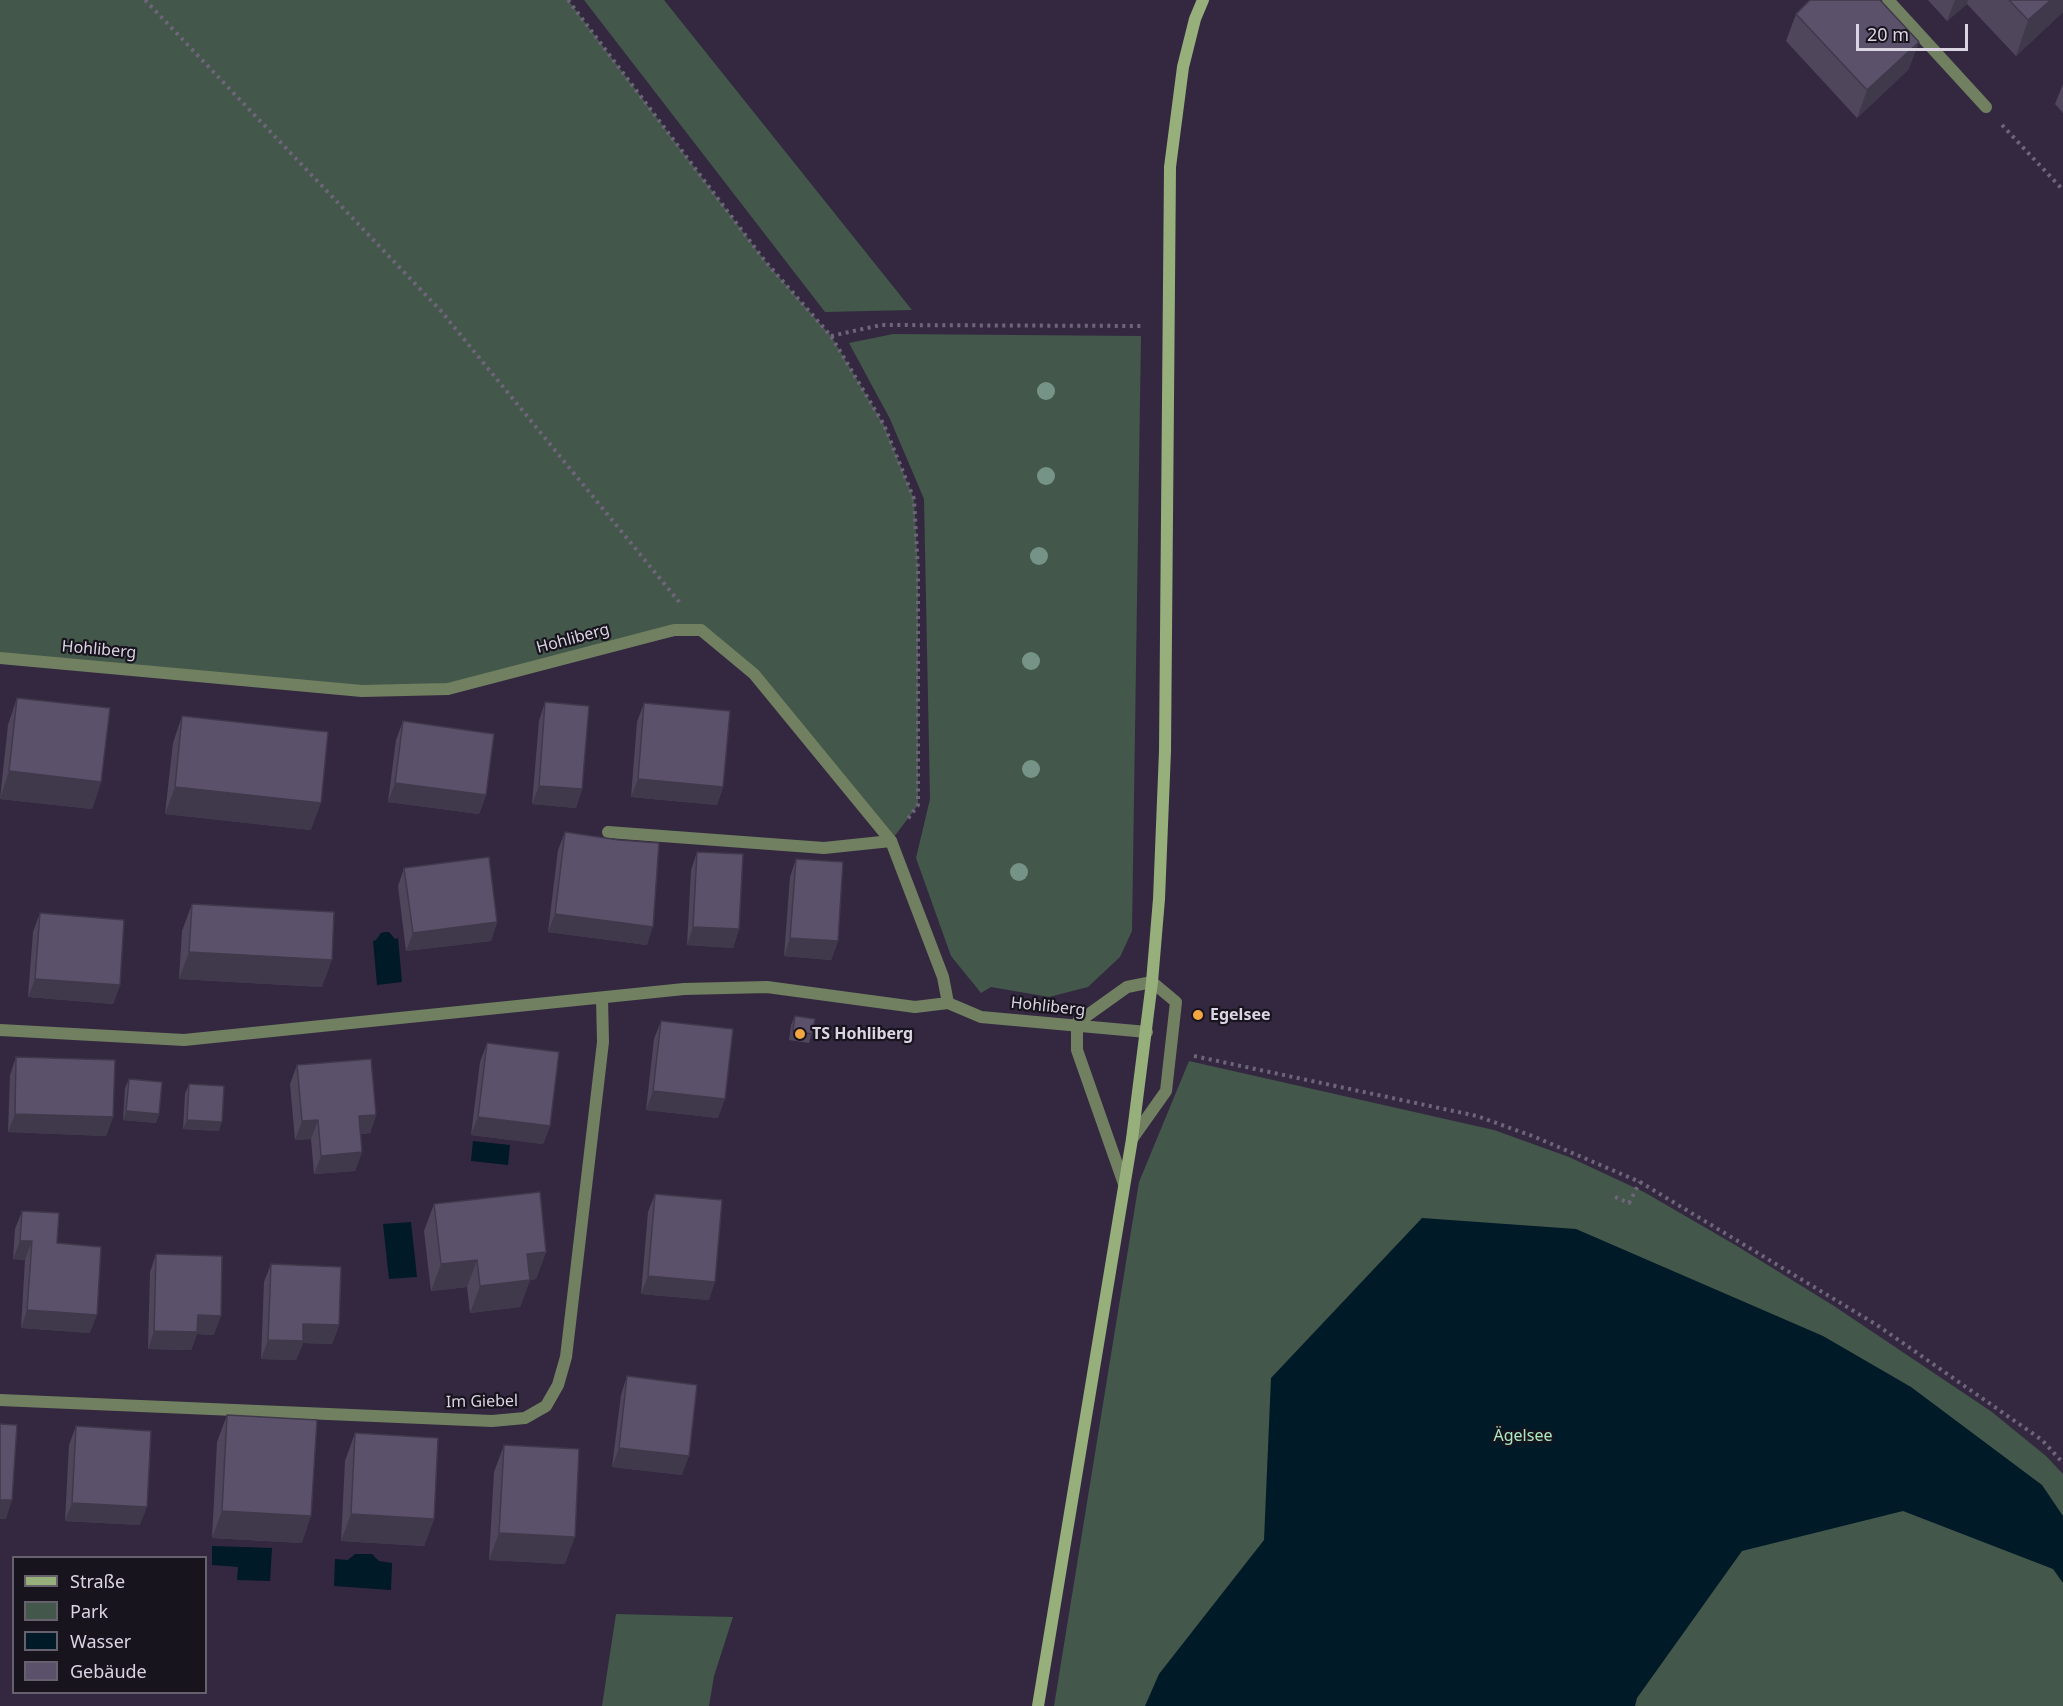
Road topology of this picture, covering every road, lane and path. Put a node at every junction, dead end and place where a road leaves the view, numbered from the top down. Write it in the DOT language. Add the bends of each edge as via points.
graph roads {
  1 [pos="145,0"];
  2 [pos="568,0"];
  3 [pos="1203,0"];
  4 [pos="1888,0"];
  5 [pos="1986,107"];
  6 [pos="2063,190"];
  7 [pos="1168,326"];
  8 [pos="831,336"];
  9 [pos="701,630"];
  10 [pos="0,658"];
  11 [pos="608,832"];
  12 [pos="891,841"];
  13 [pos="1152,982"];
  14 [pos="602,998"];
  15 [pos="948,1003"];
  16 [pos="1077,1027"];
  17 [pos="0,1030"];
  18 [pos="1147,1032"];
  19 [pos="1170,1043"];
  20 [pos="1132,1139"];
  21 [pos="1640,1182"];
  22 [pos="1124,1184"];
  23 [pos="1615,1197"];
  24 [pos="0,1400"];
  25 [pos="2063,1463"];
  26 [pos="1038,1706"];
  1 -- 9 [label="path" via="441,311"];
  2 -- 8 [label="path" via="765,261"];
  3 -- 7 [label="street" via="1183,67 1170,167"];
  4 -- 5 [label="street"];
  5 -- 6 [label="path"];
  7 -- 8 [label="path" via="881,325"];
  7 -- 13 [label="street" via="1165,751"];
  8 -- 12 [label="path" via="884,425 914,500 918,805"];
  9 -- 10 [label="street, Hohliberg" via="675,630 448,689 362,691"];
  9 -- 12 [label="street" via="754,674"];
  11 -- 12 [label="street" via="824,848"];
  12 -- 15 [label="street"];
  13 -- 16 [label="street" via="1127,987 1078,1022"];
  13 -- 18 [label="street"];
  13 -- 19 [label="street" via="1176,1002"];
  14 -- 15 [label="street, Hohliberg" via="684,989 767,987 915,1007"];
  14 -- 17 [label="street, Hohliberg" via="184,1040"];
  14 -- 24 [label="street, Im Giebel" via="603,1042 566,1357 558,1385 546,1406 525,1418 492,1421"];
  15 -- 16 [label="street, Hohliberg" via="981,1017"];
  16 -- 18 [label="street, Hohliberg"];
  16 -- 22 [label="street" via="1077,1050"];
  18 -- 20 [label="street"];
  19 -- 20 [label="street" via="1166,1090"];
  19 -- 21 [label="path" via="1198,1058 1477,1116"];
  20 -- 22 [label="street"];
  21 -- 23 [label="path" via="1629,1203"];
  21 -- 25 [label="path" via="1877,1326 2042,1440"];
  22 -- 26 [label="street"];
}
